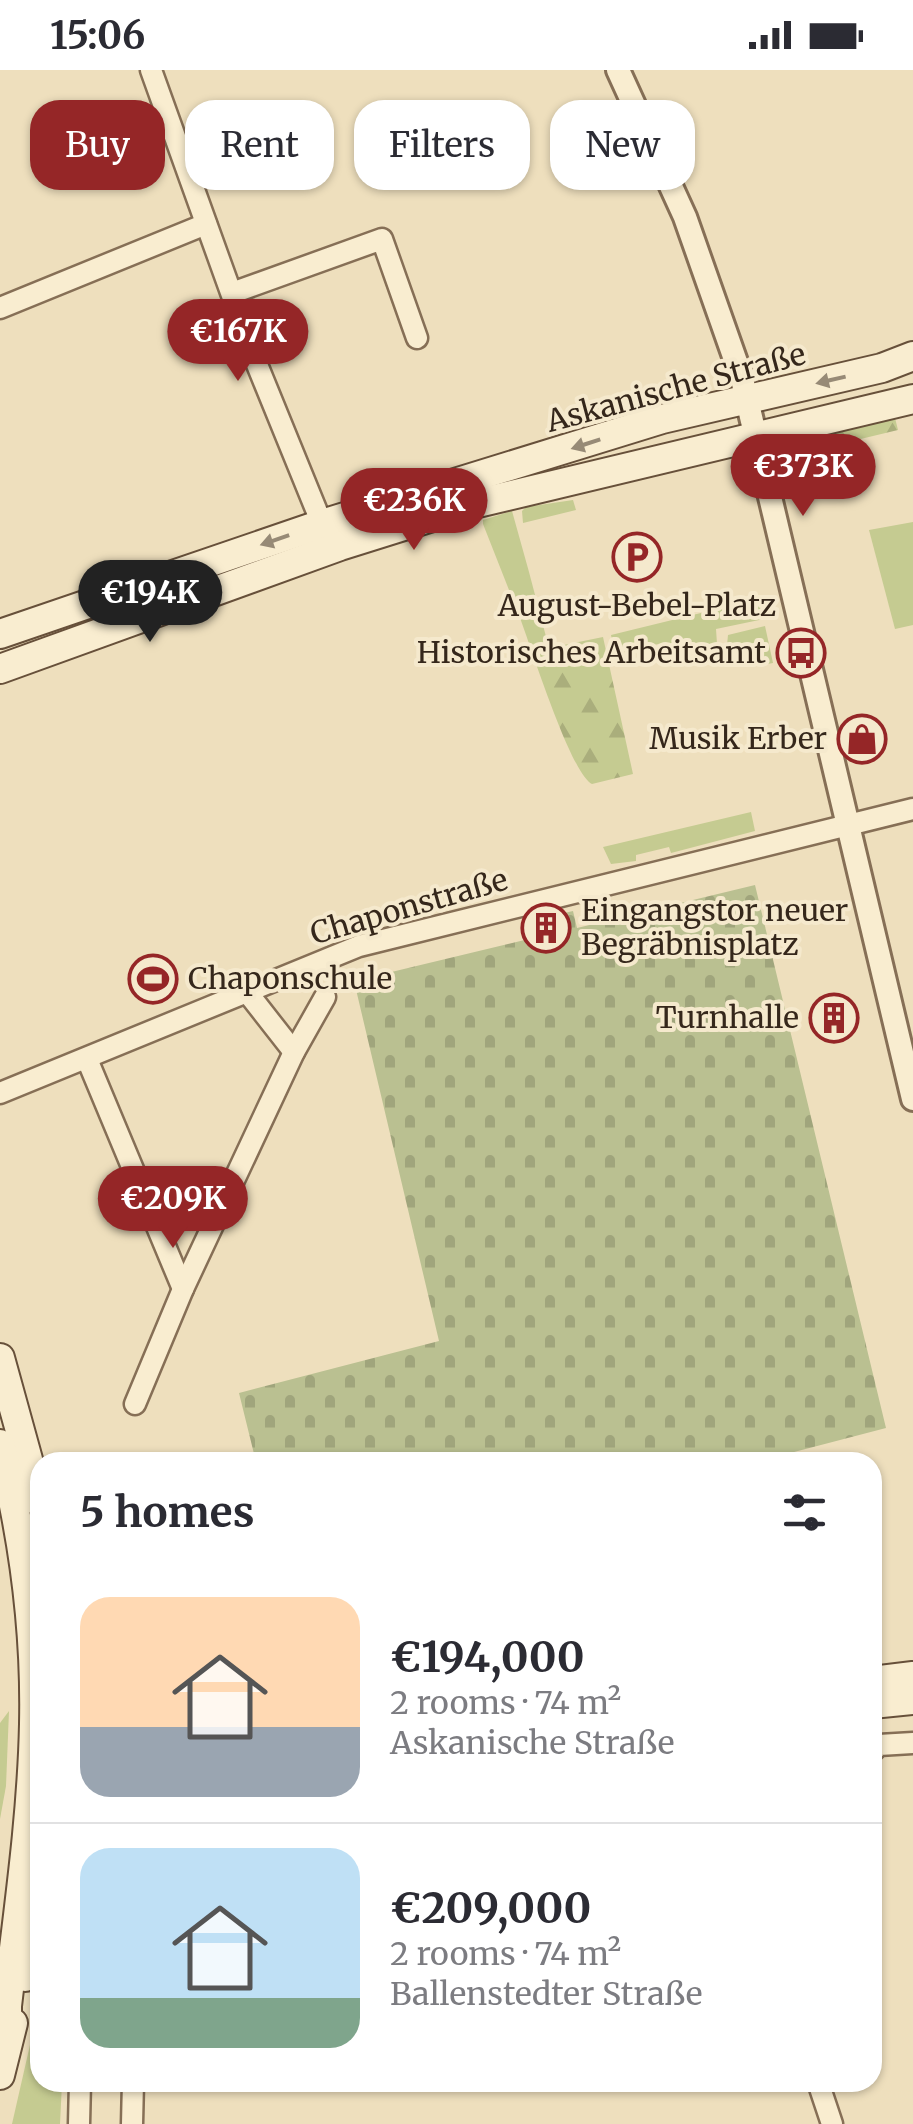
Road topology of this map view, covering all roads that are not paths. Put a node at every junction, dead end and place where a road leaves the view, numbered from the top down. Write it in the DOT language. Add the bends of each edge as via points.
graph roads {
  1 [pos="151,70"];
  2 [pos="618,70"];
  3 [pos="206,224"];
  4 [pos="232,294"];
  5 [pos="0,308"];
  6 [pos="417,338"];
  7 [pos="913,356"];
  8 [pos="913,398"];
  9 [pos="747,400"];
  10 [pos="756,437"];
  11 [pos="322,524"];
  12 [pos="0,634"];
  13 [pos="0,669"];
  14 [pos="913,808"];
  15 [pos="849,825"];
  16 [pos="247,992"];
  17 [pos="325,997"];
  18 [pos="294,1052"];
  19 [pos="87,1058"];
  20 [pos="0,1093"];
  21 [pos="913,1099"];
  22 [pos="182,1290"];
  23 [pos="0,1358"];
  24 [pos="134,1404"];
  25 [pos="0,1444"];
  26 [pos="30,1467"];
  27 [pos="30,1643"];
  28 [pos="913,1676"];
  29 [pos="882,1680"];
  30 [pos="913,1700"];
  31 [pos="882,1703"];
  32 [pos="913,1743"];
  33 [pos="882,1746"];
  34 [pos="30,1805"];
  35 [pos="26,1867"];
  36 [pos="30,1957"];
  37 [pos="7,2038"];
  38 [pos="0,2075"];
  39 [pos="80,2092"];
  40 [pos="133,2092"];
  41 [pos="821,2092"];
  42 [pos="79,2124"];
  43 [pos="132,2124"];
  44 [pos="832,2124"];
  1 -- 3 [label="street"];
  2 -- 9 [label="street" via="686,217"];
  3 -- 4 [label="street"];
  3 -- 5 [label="street"];
  4 -- 6 [label="street" via="382,239"];
  4 -- 11 [label="street"];
  7 -- 9 [label="main road, Askanische Straße, one-way"];
  8 -- 10 [label="main road, Askanische Straße"];
  9 -- 10 [label="street"];
  9 -- 11 [label="main road, Askanische Straße, one-way" via="662,419"];
  10 -- 13 [label="main road, Askanische Straße" via="474,504"];
  10 -- 15 [label="street"];
  11 -- 12 [label="main road, Askanische Straße, one-way"];
  14 -- 15 [label="street, Chaponstraße"];
  15 -- 16 [label="street, Chaponstraße" via="364,945"];
  15 -- 21 [label="street"];
  16 -- 18 [label="street"];
  16 -- 19 [label="street, Chaponstraße"];
  17 -- 18 [label="street"];
  18 -- 22 [label="street"];
  19 -- 20 [label="street, Chaponstraße"];
  19 -- 22 [label="street"];
  22 -- 24 [label="street"];
  23 -- 26 [label="main road"];
  25 -- 27 [label="main road"];
  28 -- 29 [label="main road"];
  30 -- 31 [label="main road"];
  32 -- 33 [label="street"];
  34 -- 35 [label="main road"];
  35 -- 37 [label="main road"];
  36 -- 37 [label="main road"];
  37 -- 38 [label="main road"];
  39 -- 42 [label="street"];
  40 -- 43 [label="street"];
  41 -- 44 [label="street"];
}
